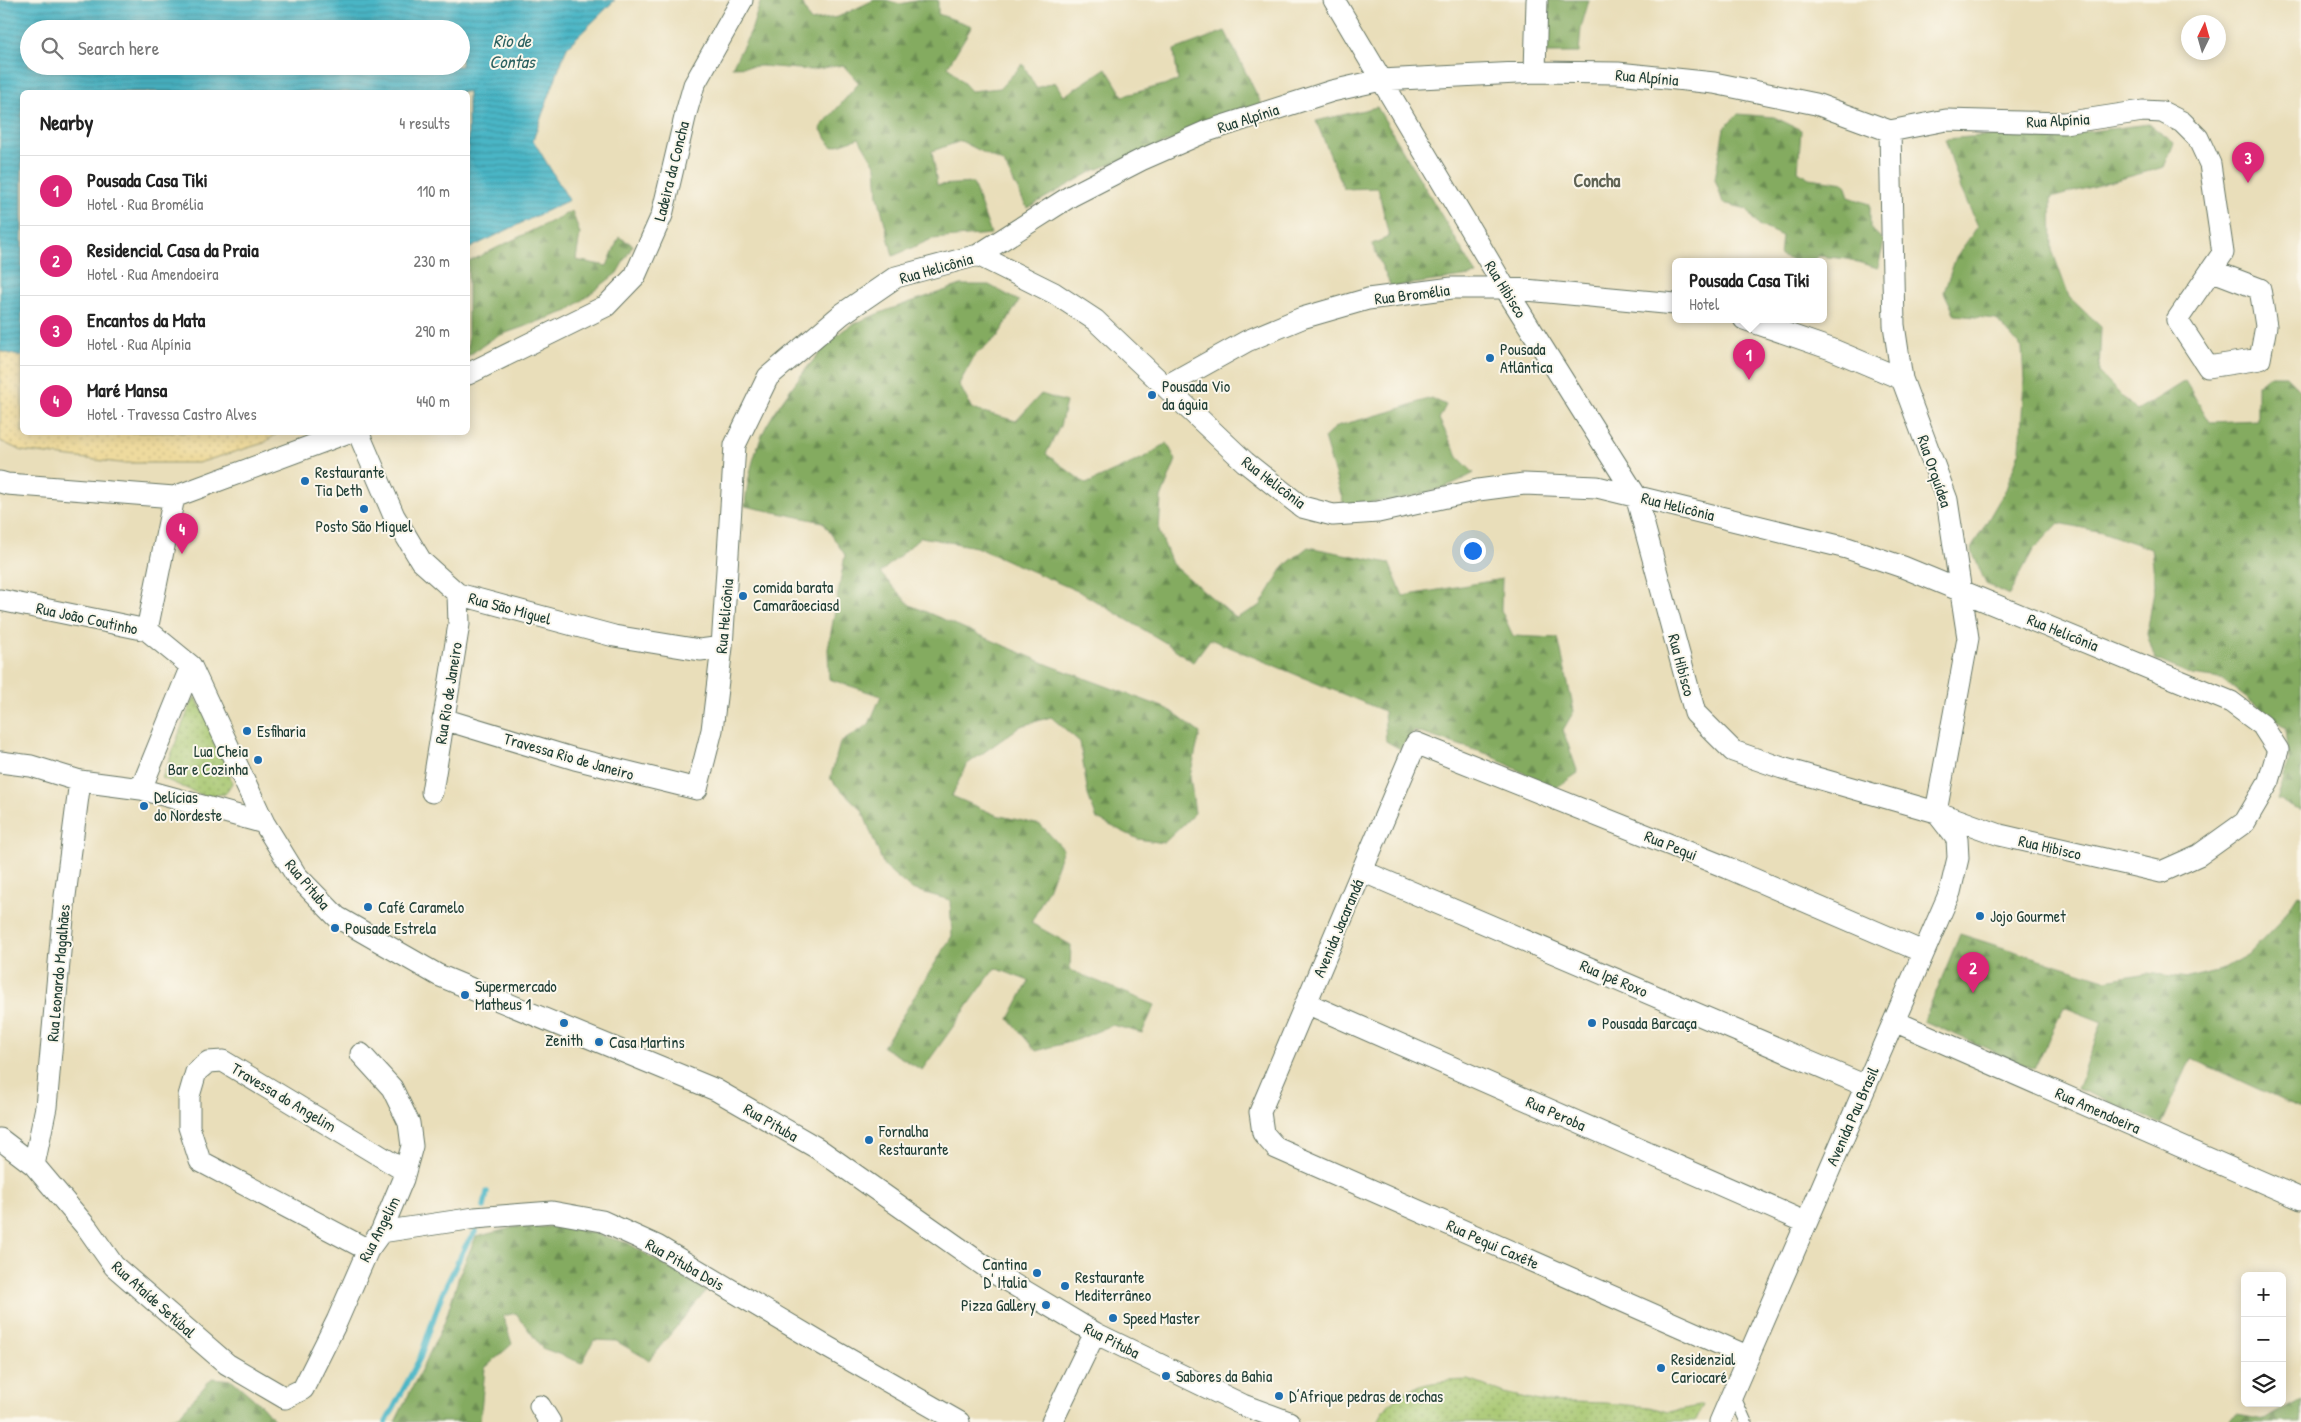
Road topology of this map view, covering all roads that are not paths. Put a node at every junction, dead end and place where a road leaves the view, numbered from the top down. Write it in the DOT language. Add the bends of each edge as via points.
graph roads {
  1 [pos="742,0"];
  2 [pos="1334,0"];
  3 [pos="1537,0"];
  4 [pos="1535,72"];
  5 [pos="1381,80"];
  6 [pos="1890,130"];
  7 [pos="978,255"];
  8 [pos="2213,271"];
  9 [pos="1505,288"];
  10 [pos="1672,304"];
  11 [pos="1756,323"];
  12 [pos="470,373"];
  13 [pos="1902,379"];
  14 [pos="1166,386"];
  15 [pos="341,435"];
  16 [pos="359,435"];
  17 [pos="0,482"];
  18 [pos="1636,496"];
  19 [pos="174,497"];
  20 [pos="1963,592"];
  21 [pos="458,594"];
  22 [pos="0,600"];
  23 [pos="147,630"];
  24 [pos="722,647"];
  25 [pos="192,666"];
  26 [pos="443,719"];
  27 [pos="2262,725"];
  28 [pos="1416,743"];
  29 [pos="0,762"];
  30 [pos="80,781"];
  31 [pos="140,789"];
  32 [pos="697,789"];
  33 [pos="432,792"];
  34 [pos="1936,812"];
  35 [pos="264,822"];
  36 [pos="1362,871"];
  37 [pos="1923,952"];
  38 [pos="1306,1003"];
  39 [pos="1894,1021"];
  40 [pos="361,1054"];
  41 [pos="1866,1086"];
  42 [pos="1260,1112"];
  43 [pos="0,1139"];
  44 [pos="34,1165"];
  45 [pos="405,1171"];
  46 [pos="2301,1199"];
  47 [pos="1805,1222"];
  48 [pos="381,1232"];
  49 [pos="368,1250"];
  50 [pos="1095,1333"];
  51 [pos="1747,1356"];
  52 [pos="1733,1393"];
  53 [pos="285,1398"];
  54 [pos="959,1422"];
  55 [pos="1052,1422"];
  56 [pos="1289,1422"];
  57 [pos="1720,1422"];
  58 [pos="1746,1422"];
  1 -- 12 [label="street, Ladeira da Concha" via="694,85 662,215 635,276 606,306"];
  2 -- 5 [label="street, Rua Hibisco"];
  3 -- 4 [label="street"];
  4 -- 5 [label="street, Rua Alpínia"];
  4 -- 6 [label="street, Rua Alpínia" via="1618,73 1714,83 1816,104"];
  5 -- 7 [label="street, Rua Alpínia" via="1332,91 1199,135 1141,160 1071,196"];
  5 -- 9 [label="street, Rua Hibisco"];
  6 -- 8 [label="street, Rua Alpínia" via="1946,120 2064,123 2143,111 2162,112 2182,122 2198,138 2210,164 2223,253"];
  6 -- 13 [label="street, Rua Orquídea" via="1894,325"];
  7 -- 14 [label="street, Rua Helicônia" via="1054,293 1095,320"];
  7 -- 24 [label="street, Rua Helicônia" via="896,277 842,314 768,378 735,445"];
  8 -- 8 [label="street, Rua Alpínia" via="2178,320 2208,367 2260,359 2266,326 2260,289"];
  9 -- 10 [label="street, Rua Bromélia"];
  9 -- 14 [label="street, Rua Bromélia" via="1452,288 1368,299 1302,318 1247,340"];
  9 -- 18 [label="street, Rua Hibisco"];
  11 -- 13 [label="street" via="1831,349"];
  13 -- 20 [label="street, Rua Orquídea" via="1947,500"];
  14 -- 18 [label="street, Rua Helicônia" via="1245,462 1302,507 1333,515 1378,512 1478,490 1524,484 1597,487"];
  15 -- 19 [label="street"];
  16 -- 21 [label="street, Rua São Miguel" via="394,516 421,561"];
  17 -- 19 [label="street"];
  18 -- 20 [label="street, Rua Helicônia" via="1847,548"];
  18 -- 34 [label="street, Rua Hibisco" via="1695,713 1733,751"];
  19 -- 23 [label="street"];
  20 -- 27 [label="street, Rua Helicônia" via="2231,702"];
  20 -- 34 [label="street, Rua Orquídea" via="1968,638"];
  21 -- 24 [label="street, Rua São Miguel" via="614,636 700,650"];
  21 -- 26 [label="street, Rua Rio de Janeiro" via="459,624"];
  22 -- 23 [label="street, Rua João Coutinho"];
  23 -- 25 [label="street, Rua João Coutinho"];
  24 -- 32 [label="street, Rua Helicônia" via="712,730"];
  25 -- 31 [label="street"];
  25 -- 35 [label="street, Rua Pituba"];
  26 -- 32 [label="street, Travessa Rio de Janeiro" via="575,759"];
  26 -- 33 [label="street, Rua Rio de Janeiro"];
  27 -- 34 [label="street, Rua Hibisco" via="2278,750 2269,781 2245,822 2199,855 2161,872 2000,835"];
  28 -- 36 [label="street, Avenida Jacarandá"];
  28 -- 37 [label="street, Rua Pequi" via="1728,868"];
  29 -- 30 [label="street" via="30,766"];
  30 -- 31 [label="street"];
  30 -- 44 [label="street, Rua Leonardo Magalhães" via="65,896 46,1107"];
  31 -- 35 [label="street"];
  34 -- 37 [label="street, Avenida Pau Brasil" via="1957,839 1958,858 1950,892"];
  35 -- 50 [label="street, Rua Pituba" via="296,875 336,917 438,975 716,1090 817,1148 996,1274"];
  36 -- 38 [label="street, Avenida Jacarandá"];
  36 -- 41 [label="street, Rua Ipê Roxo"];
  37 -- 39 [label="street, Avenida Pau Brasil"];
  38 -- 42 [label="street, Avenida Jacarandá"];
  38 -- 47 [label="street, Rua Peroba"];
  39 -- 41 [label="street, Avenida Pau Brasil"];
  39 -- 46 [label="street, Rua Amendoeira"];
  40 -- 45 [label="street, Rua Angelim" via="392,1088 409,1124 412,1146"];
  41 -- 47 [label="street, Avenida Pau Brasil"];
  42 -- 51 [label="street, Rua Pequi Caxête" via="1263,1133 1276,1148"];
  43 -- 44 [label="street, Rua Ataíde Setúbal"];
  44 -- 53 [label="street, Rua Ataíde Setúbal" via="88,1229 114,1266 227,1364"];
  45 -- 48 [label="street, Rua Angelim"];
  45 -- 49 [label="street, Travessa do Angelim" via="223,1061 208,1062 196,1072 189,1096 189,1127 200,1161"];
  47 -- 51 [label="street, Avenida Pau Brasil"];
  48 -- 49 [label="street, Rua Angelim"];
  48 -- 54 [label="street, Rua Pituba Dois" via="475,1218 552,1212 602,1221 657,1246"];
  49 -- 53 [label="street, Rua Angelim" via="304,1389"];
  50 -- 55 [label="street"];
  50 -- 56 [label="street, Rua Pituba" via="1243,1405"];
  51 -- 52 [label="street, Avenida Pau Brasil"];
  52 -- 57 [label="street, Avenida Pau Brasil"];
  52 -- 58 [label="lane"];
}
